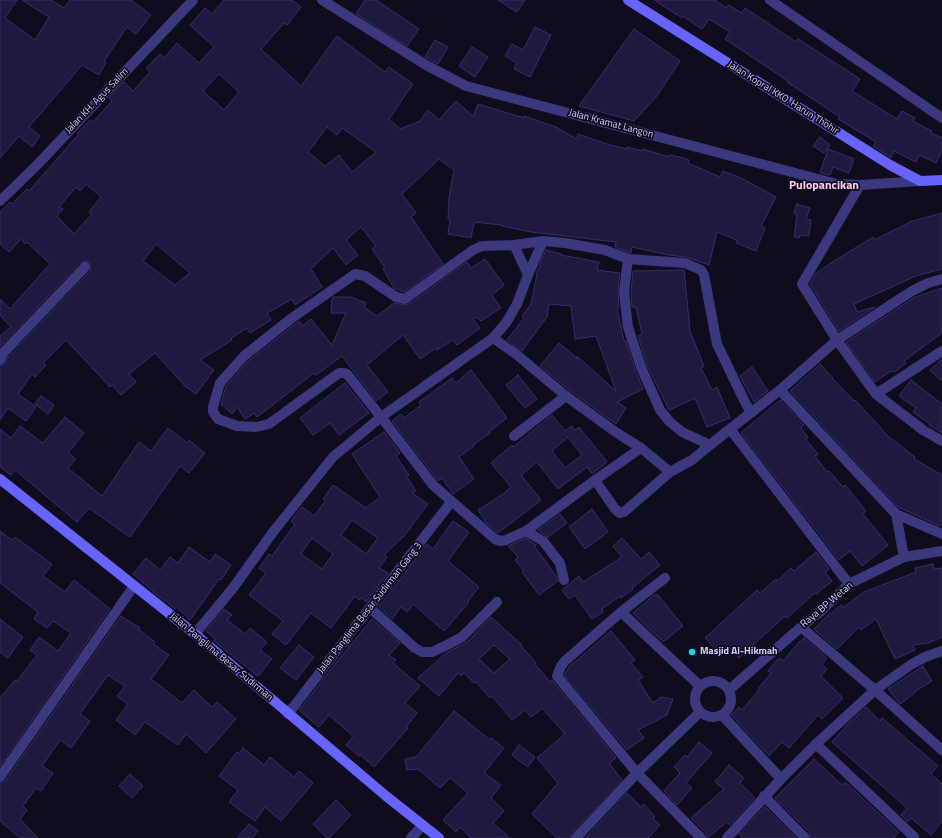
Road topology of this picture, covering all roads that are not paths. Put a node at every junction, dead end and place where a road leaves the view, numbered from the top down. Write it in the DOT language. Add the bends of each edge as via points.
graph roads {
  1 [pos="193,0"];
  2 [pos="322,0"];
  3 [pos="628,0"];
  4 [pos="770,0"];
  5 [pos="942,118"];
  6 [pos="942,180"];
  7 [pos="920,181"];
  8 [pos="860,185"];
  9 [pos="0,201"];
  10 [pos="543,241"];
  11 [pos="514,245"];
  12 [pos="628,259"];
  13 [pos="85,267"];
  14 [pos="528,275"];
  15 [pos="942,279"];
  16 [pos="493,338"];
  17 [pos="837,340"];
  18 [pos="942,351"];
  19 [pos="0,360"];
  20 [pos="780,390"];
  21 [pos="876,394"];
  22 [pos="566,396"];
  23 [pos="751,413"];
  24 [pos="381,417"];
  25 [pos="730,430"];
  26 [pos="514,436"];
  27 [pos="942,441"];
  28 [pos="710,444"];
  29 [pos="641,448"];
  30 [pos="670,472"];
  31 [pos="0,479"];
  32 [pos="594,480"];
  33 [pos="452,502"];
  34 [pos="896,514"];
  35 [pos="526,531"];
  36 [pos="942,534"];
  37 [pos="942,551"];
  38 [pos="904,557"];
  39 [pos="665,578"];
  40 [pos="564,580"];
  41 [pos="849,584"];
  42 [pos="134,586"];
  43 [pos="497,602"];
  44 [pos="370,608"];
  45 [pos="621,612"];
  46 [pos="801,627"];
  47 [pos="195,634"];
  48 [pos="942,651"];
  49 [pos="700,686"];
  50 [pos="729,690"];
  51 [pos="875,690"];
  52 [pos="700,712"];
  53 [pos="288,714"];
  54 [pos="722,715"];
  55 [pos="816,744"];
  56 [pos="942,750"];
  57 [pos="637,773"];
  58 [pos="0,777"];
  59 [pos="781,779"];
  60 [pos="764,796"];
  61 [pos="423,825"];
  62 [pos="914,837"];
  63 [pos="410,838"];
  64 [pos="439,838"];
  65 [pos="576,838"];
  66 [pos="701,838"];
  67 [pos="727,838"];
  68 [pos="805,838"];
  1 -- 9 [label="street, Jalan KH. Agus Salim"];
  2 -- 8 [label="street, Jalan Kramat Langon" via="426,65 466,86 837,184"];
  3 -- 7 [label="main road, Jalan Kopral KKO. Harun Thohir" via="890,165"];
  4 -- 5 [label="street"];
  6 -- 7 [label="main road"];
  7 -- 8 [label="street, Jalan Kramat Langon"];
  8 -- 17 [label="street" via="802,284"];
  10 -- 11 [label="street"];
  10 -- 12 [label="street" via="605,250"];
  10 -- 14 [label="street"];
  11 -- 14 [label="street"];
  11 -- 24 [label="street" via="482,246 473,250 405,299 396,297 365,276 355,274 292,318 244,356 220,383 213,407 218,419 237,426 256,427 269,424 342,372 347,374"];
  12 -- 23 [label="street" via="685,263 701,270 717,344"];
  12 -- 28 [label="street" via="624,292 628,327 660,410 682,432"];
  13 -- 19 [label="street" via="4,352"];
  14 -- 16 [label="street" via="506,323"];
  15 -- 17 [label="street" via="912,291"];
  16 -- 22 [label="street"];
  16 -- 24 [label="street"];
  17 -- 20 [label="street"];
  17 -- 21 [label="street"];
  18 -- 21 [label="street"];
  20 -- 23 [label="street"];
  20 -- 34 [label="street"];
  21 -- 27 [label="street" via="923,430"];
  22 -- 26 [label="street"];
  22 -- 29 [label="street"];
  23 -- 25 [label="street"];
  24 -- 33 [label="street" via="429,481"];
  24 -- 47 [label="street" via="325,465 233,588"];
  25 -- 28 [label="street"];
  25 -- 41 [label="street"];
  28 -- 30 [label="street" via="692,460"];
  29 -- 30 [label="street"];
  29 -- 32 [label="street"];
  30 -- 32 [label="street" via="620,513"];
  31 -- 42 [label="main road, Jalan Panglima Besar Sudirman"];
  32 -- 35 [label="street"];
  33 -- 35 [label="street" via="500,541"];
  33 -- 44 [label="street, Jalan Panglima Besar Sudirman Gang 3"];
  34 -- 36 [label="street"];
  34 -- 38 [label="street"];
  35 -- 40 [label="street" via="543,542 560,563"];
  37 -- 38 [label="street, Raya BP Wetan"];
  38 -- 41 [label="street, Raya BP Wetan"];
  39 -- 45 [label="street"];
  41 -- 46 [label="street, Raya BP Wetan"];
  42 -- 47 [label="main road, Jalan Panglima Besar Sudirman"];
  42 -- 58 [label="street"];
  43 -- 44 [label="street" via="462,637 432,652 422,652 415,648"];
  44 -- 53 [label="street, Jalan Panglima Besar Sudirman Gang 3"];
  45 -- 49 [label="street"];
  45 -- 57 [label="street" via="565,661 557,676"];
  46 -- 50 [label="street, Raya BP Wetan"];
  46 -- 51 [label="street"];
  47 -- 53 [label="main road, Jalan Panglima Besar Sudirman"];
  48 -- 51 [label="street" via="912,664"];
  49 -- 50 [label="street" via="710,680 721,682"];
  49 -- 52 [label="street" via="696,691 695,702"];
  50 -- 54 [label="street" via="730,707"];
  51 -- 55 [label="street"];
  51 -- 56 [label="street"];
  52 -- 54 [label="street" via="710,717"];
  52 -- 57 [label="street"];
  53 -- 61 [label="main road, Jalan Panglima Besar Sudirman"];
  54 -- 59 [label="street"];
  55 -- 59 [label="street"];
  55 -- 62 [label="street"];
  57 -- 65 [label="street"];
  57 -- 66 [label="street"];
  59 -- 60 [label="street"];
  60 -- 67 [label="street"];
  60 -- 68 [label="street"];
  61 -- 63 [label="street"];
  61 -- 64 [label="main road, Jalan Panglima Besar Sudirman"];
}
